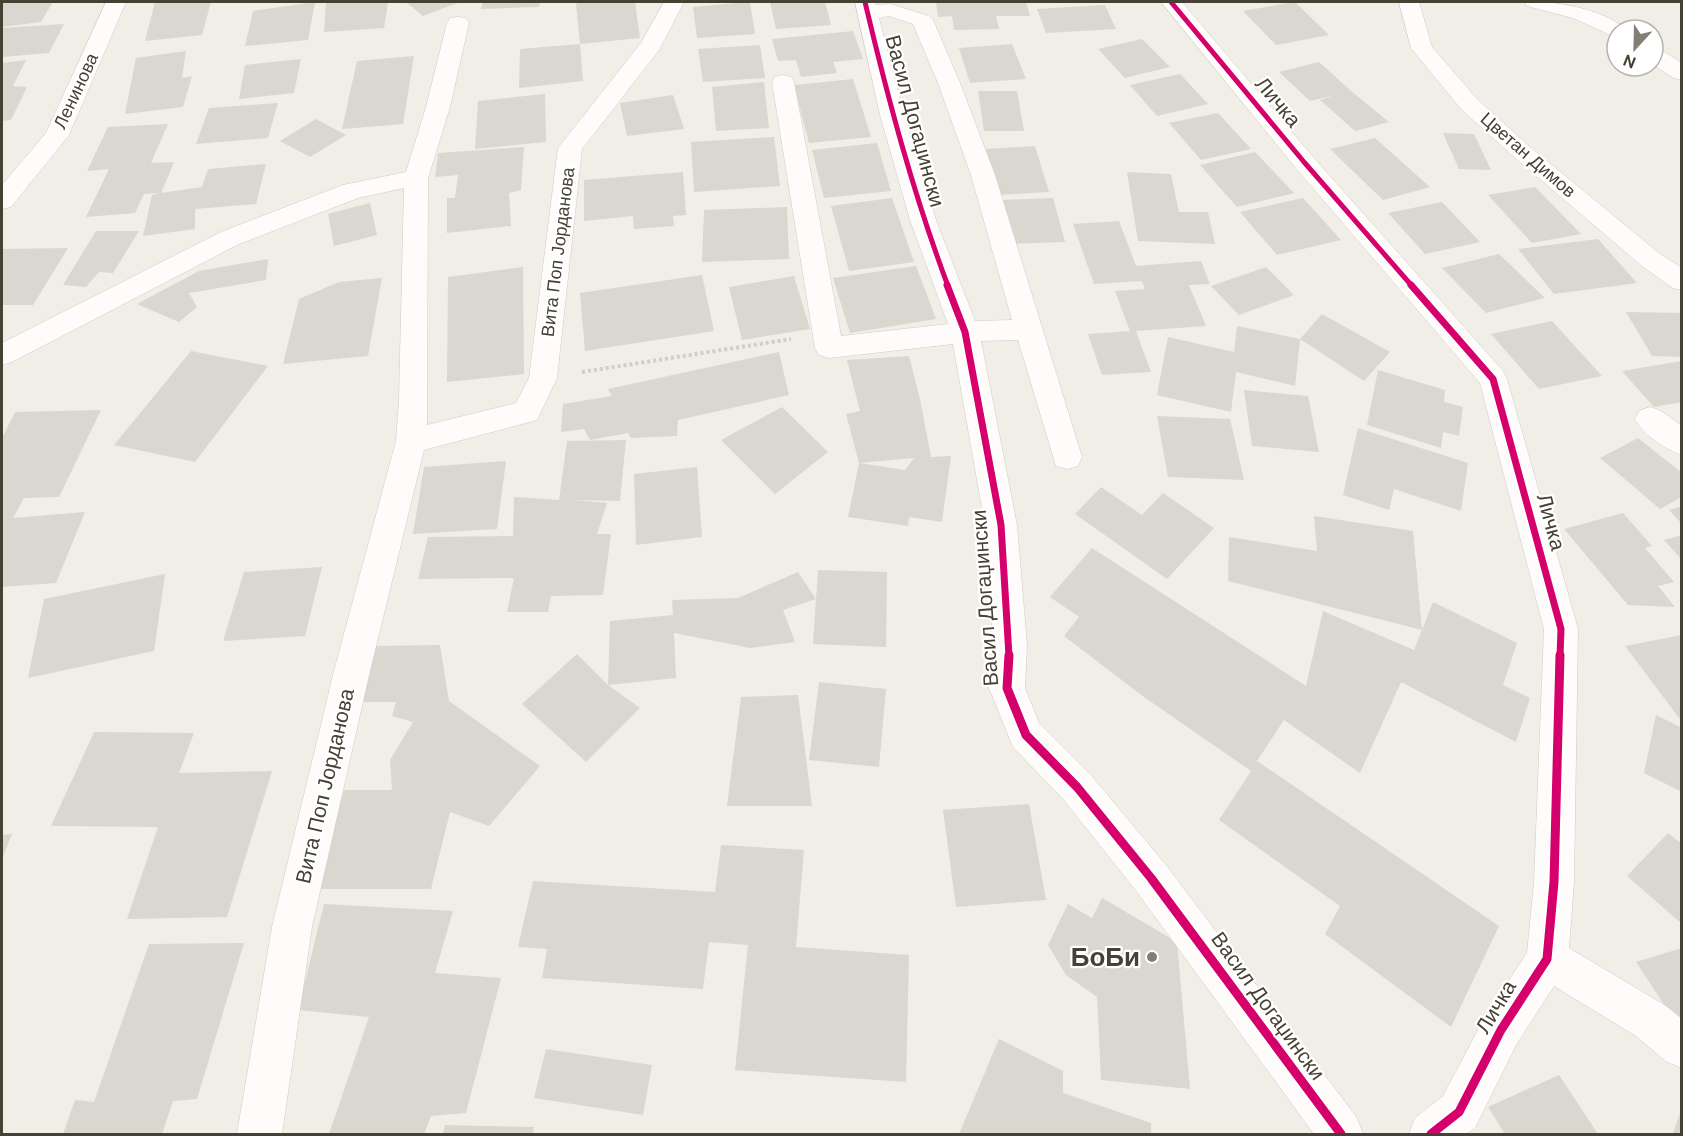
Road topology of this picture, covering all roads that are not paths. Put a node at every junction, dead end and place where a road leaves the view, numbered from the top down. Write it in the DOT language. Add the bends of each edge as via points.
graph roads {
  1 [pos="116,2"];
  2 [pos="674,2"];
  3 [pos="1171,2"];
  4 [pos="1409,2"];
  5 [pos="1534,2"];
  6 [pos="866,7"];
  7 [pos="458,23"];
  8 [pos="1605,26"];
  9 [pos="1665,63"];
  10 [pos="1682,74"];
  11 [pos="783,82"];
  12 [pos="416,178"];
  13 [pos="2,201"];
  14 [pos="1682,281"];
  15 [pos="1027,329"];
  16 [pos="965,332"];
  17 [pos="2,355"];
  18 [pos="1650,419"];
  19 [pos="411,441"];
  20 [pos="1682,443"];
  21 [pos="1067,456"];
  22 [pos="1547,959"];
  23 [pos="1682,1047"];
  24 [pos="259,1134"];
  25 [pos="1341,1134"];
  26 [pos="1431,1134"];
  1 -- 13 [label="street, Ленинова" via="57,135"];
  2 -- 19 [label="street, Вита Поп Јорданова" via="651,45 570,148 543,378 527,412"];
  3 -- 22 [label="street, Личка" via="1493,379 1561,629 1554,882"];
  4 -- 14 [label="street, Цветан Димов" via="1422,48 1469,104 1632,245"];
  5 -- 8 [label="street" via="1580,14"];
  6 -- 15 [label="street" via="922,20 983,175"];
  6 -- 16 [label="street, Васил Догаџински" via="923,220"];
  7 -- 12 [label="street, Вита Поп Јорданова"];
  9 -- 10 [label="street"];
  11 -- 16 [label="street" via="829,348"];
  12 -- 17 [label="street" via="352,191 230,238"];
  12 -- 19 [label="street, Вита Поп Јорданова"];
  15 -- 16 [label="street"];
  15 -- 21 [label="street"];
  16 -- 25 [label="street, Васил Догаџински" via="1001,525 1010,645 1007,688 1026,735 1077,787 1151,878"];
  18 -- 20 [label="street"];
  19 -- 24 [label="street, Вита Поп Јорданова" via="292,927"];
  22 -- 23 [label="street" via="1651,1022"];
  22 -- 26 [label="street, Личка" via="1501,1030 1459,1112"];
}
